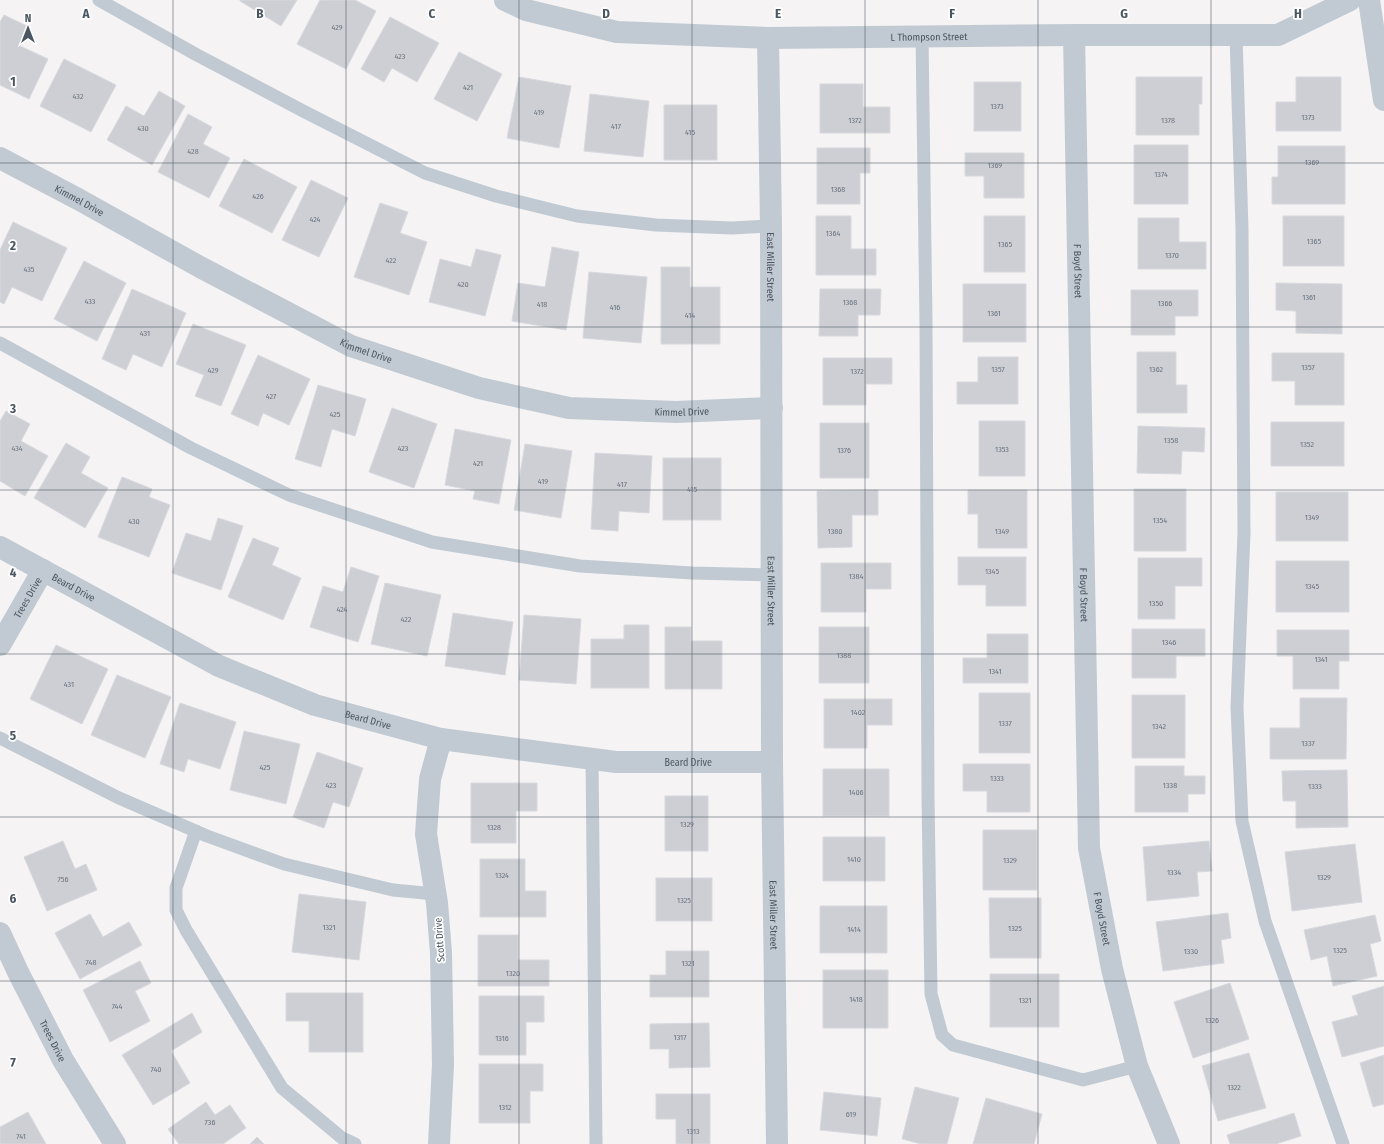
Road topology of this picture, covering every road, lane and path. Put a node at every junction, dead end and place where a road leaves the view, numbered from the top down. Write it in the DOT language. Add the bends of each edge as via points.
graph roads {
  1 [pos="99,0"];
  2 [pos="505,0"];
  3 [pos="1350,0"];
  4 [pos="1369,0"];
  5 [pos="1074,35"];
  6 [pos="1236,35"];
  7 [pos="922,36"];
  8 [pos="768,38"];
  9 [pos="1384,100"];
  10 [pos="0,158"];
  11 [pos="771,226"];
  12 [pos="0,343"];
  13 [pos="772,408"];
  14 [pos="0,547"];
  15 [pos="43,570"];
  16 [pos="772,575"];
  17 [pos="0,645"];
  18 [pos="0,738"];
  19 [pos="441,739"];
  20 [pos="592,759"];
  21 [pos="772,762"];
  22 [pos="196,831"];
  23 [pos="435,894"];
  24 [pos="0,933"];
  25 [pos="1137,1066"];
  26 [pos="115,1144"];
  27 [pos="355,1144"];
  28 [pos="438,1144"];
  29 [pos="596,1144"];
  30 [pos="777,1144"];
  31 [pos="1169,1144"];
  32 [pos="1343,1144"];
  1 -- 11 [label="lane" via="300,110 425,173 496,196 577,216 656,225 732,228"];
  2 -- 8 [label="street, L Thompson Street" via="526,10 617,32"];
  3 -- 6 [label="street, L Thompson Street" via="1278,35"];
  4 -- 9 [label="street"];
  5 -- 6 [label="street, L Thompson Street"];
  5 -- 7 [label="street, L Thompson Street"];
  5 -- 25 [label="street, F Boyd Street" via="1090,848 1112,969"];
  6 -- 32 [label="lane" via="1242,229 1244,533 1237,707 1242,821 1266,921"];
  7 -- 8 [label="street, L Thompson Street"];
  7 -- 25 [label="lane" via="931,994 942,1034 953,1045 1083,1080"];
  8 -- 11 [label="street, East Miller Street"];
  10 -- 13 [label="street, Kimmel Drive" via="351,346 472,385 569,408 676,412"];
  11 -- 13 [label="street, East Miller Street"];
  12 -- 16 [label="lane" via="191,448 288,495 432,542 580,566"];
  13 -- 16 [label="street, East Miller Street"];
  14 -- 15 [label="street, Beard Drive"];
  15 -- 17 [label="street, Trees Drive"];
  15 -- 19 [label="street, Beard Drive" via="219,666 315,704"];
  16 -- 21 [label="street, East Miller Street"];
  18 -- 22 [label="lane" via="118,798"];
  19 -- 20 [label="street, Beard Drive"];
  19 -- 23 [label="street, Scott Drive" via="430,779 426,834"];
  20 -- 21 [label="street, Beard Drive" via="616,762"];
  20 -- 29 [label="lane"];
  21 -- 30 [label="street, East Miller Street"];
  22 -- 23 [label="lane" via="284,864 392,890"];
  22 -- 27 [label="lane" via="176,888 176,910 186,930 282,1088 342,1138"];
  23 -- 28 [label="street, Scott Drive" via="441,953 443,1064"];
  24 -- 26 [label="street, Trees Drive" via="63,1060"];
  25 -- 31 [label="street, F Boyd Street"];
}
